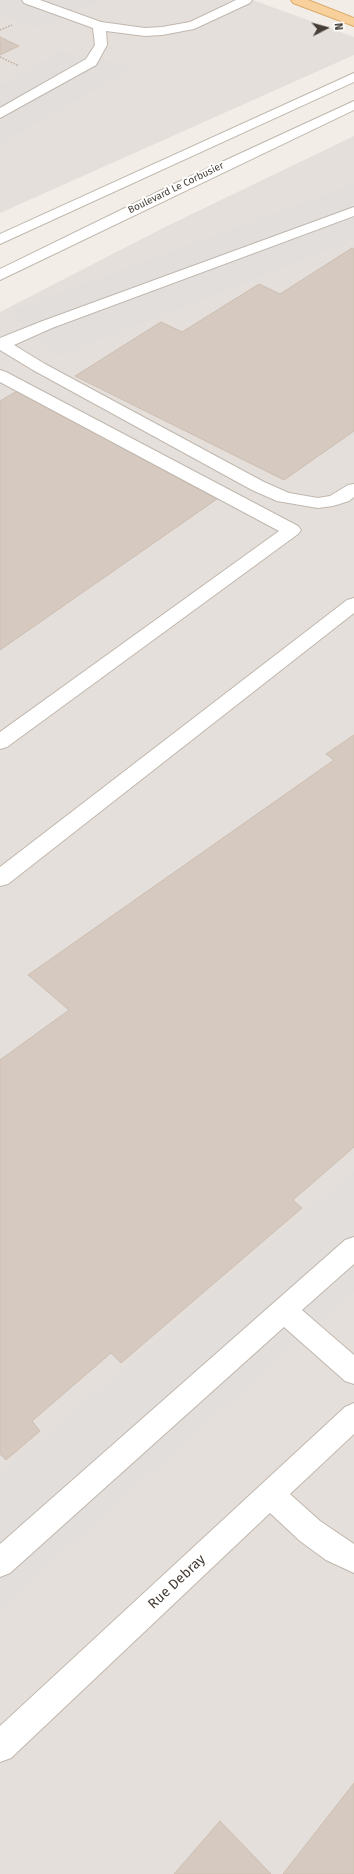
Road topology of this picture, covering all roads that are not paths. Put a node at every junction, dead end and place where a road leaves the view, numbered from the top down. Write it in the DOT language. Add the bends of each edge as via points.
graph roads {
  1 [pos="28,0"];
  2 [pos="246,0"];
  3 [pos="297,0"];
  4 [pos="354,22"];
  5 [pos="99,26"];
  6 [pos="354,77"];
  7 [pos="354,105"];
  8 [pos="0,114"];
  9 [pos="354,211"];
  10 [pos="0,240"];
  11 [pos="0,275"];
  12 [pos="1,343"];
  13 [pos="0,375"];
  14 [pos="354,489"];
  15 [pos="354,604"];
  16 [pos="0,742"];
  17 [pos="0,878"];
  18 [pos="354,1248"];
  19 [pos="284,1310"];
  20 [pos="354,1372"];
  21 [pos="354,1416"];
  22 [pos="270,1494"];
  23 [pos="354,1559"];
  24 [pos="0,1562"];
  25 [pos="0,1747"];
  1 -- 5 [label="street"];
  2 -- 5 [label="street" via="213,18 180,29 145,32"];
  3 -- 4 [label="main road"];
  5 -- 8 [label="street" via="101,45 91,62"];
  6 -- 10 [label="street"];
  7 -- 11 [label="street, Boulevard Le Corbusier" via="178,187"];
  9 -- 12 [label="street" via="46,324"];
  12 -- 14 [label="street" via="46,371 258,486 300,502 318,503 333,501"];
  13 -- 16 [label="street" via="292,530"];
  15 -- 17 [label="street"];
  18 -- 19 [label="street"];
  19 -- 20 [label="street"];
  19 -- 24 [label="street"];
  21 -- 22 [label="street, Rue Debray"];
  22 -- 23 [label="street" via="310,1531 336,1550"];
  22 -- 25 [label="street, Rue Debray"];
}
